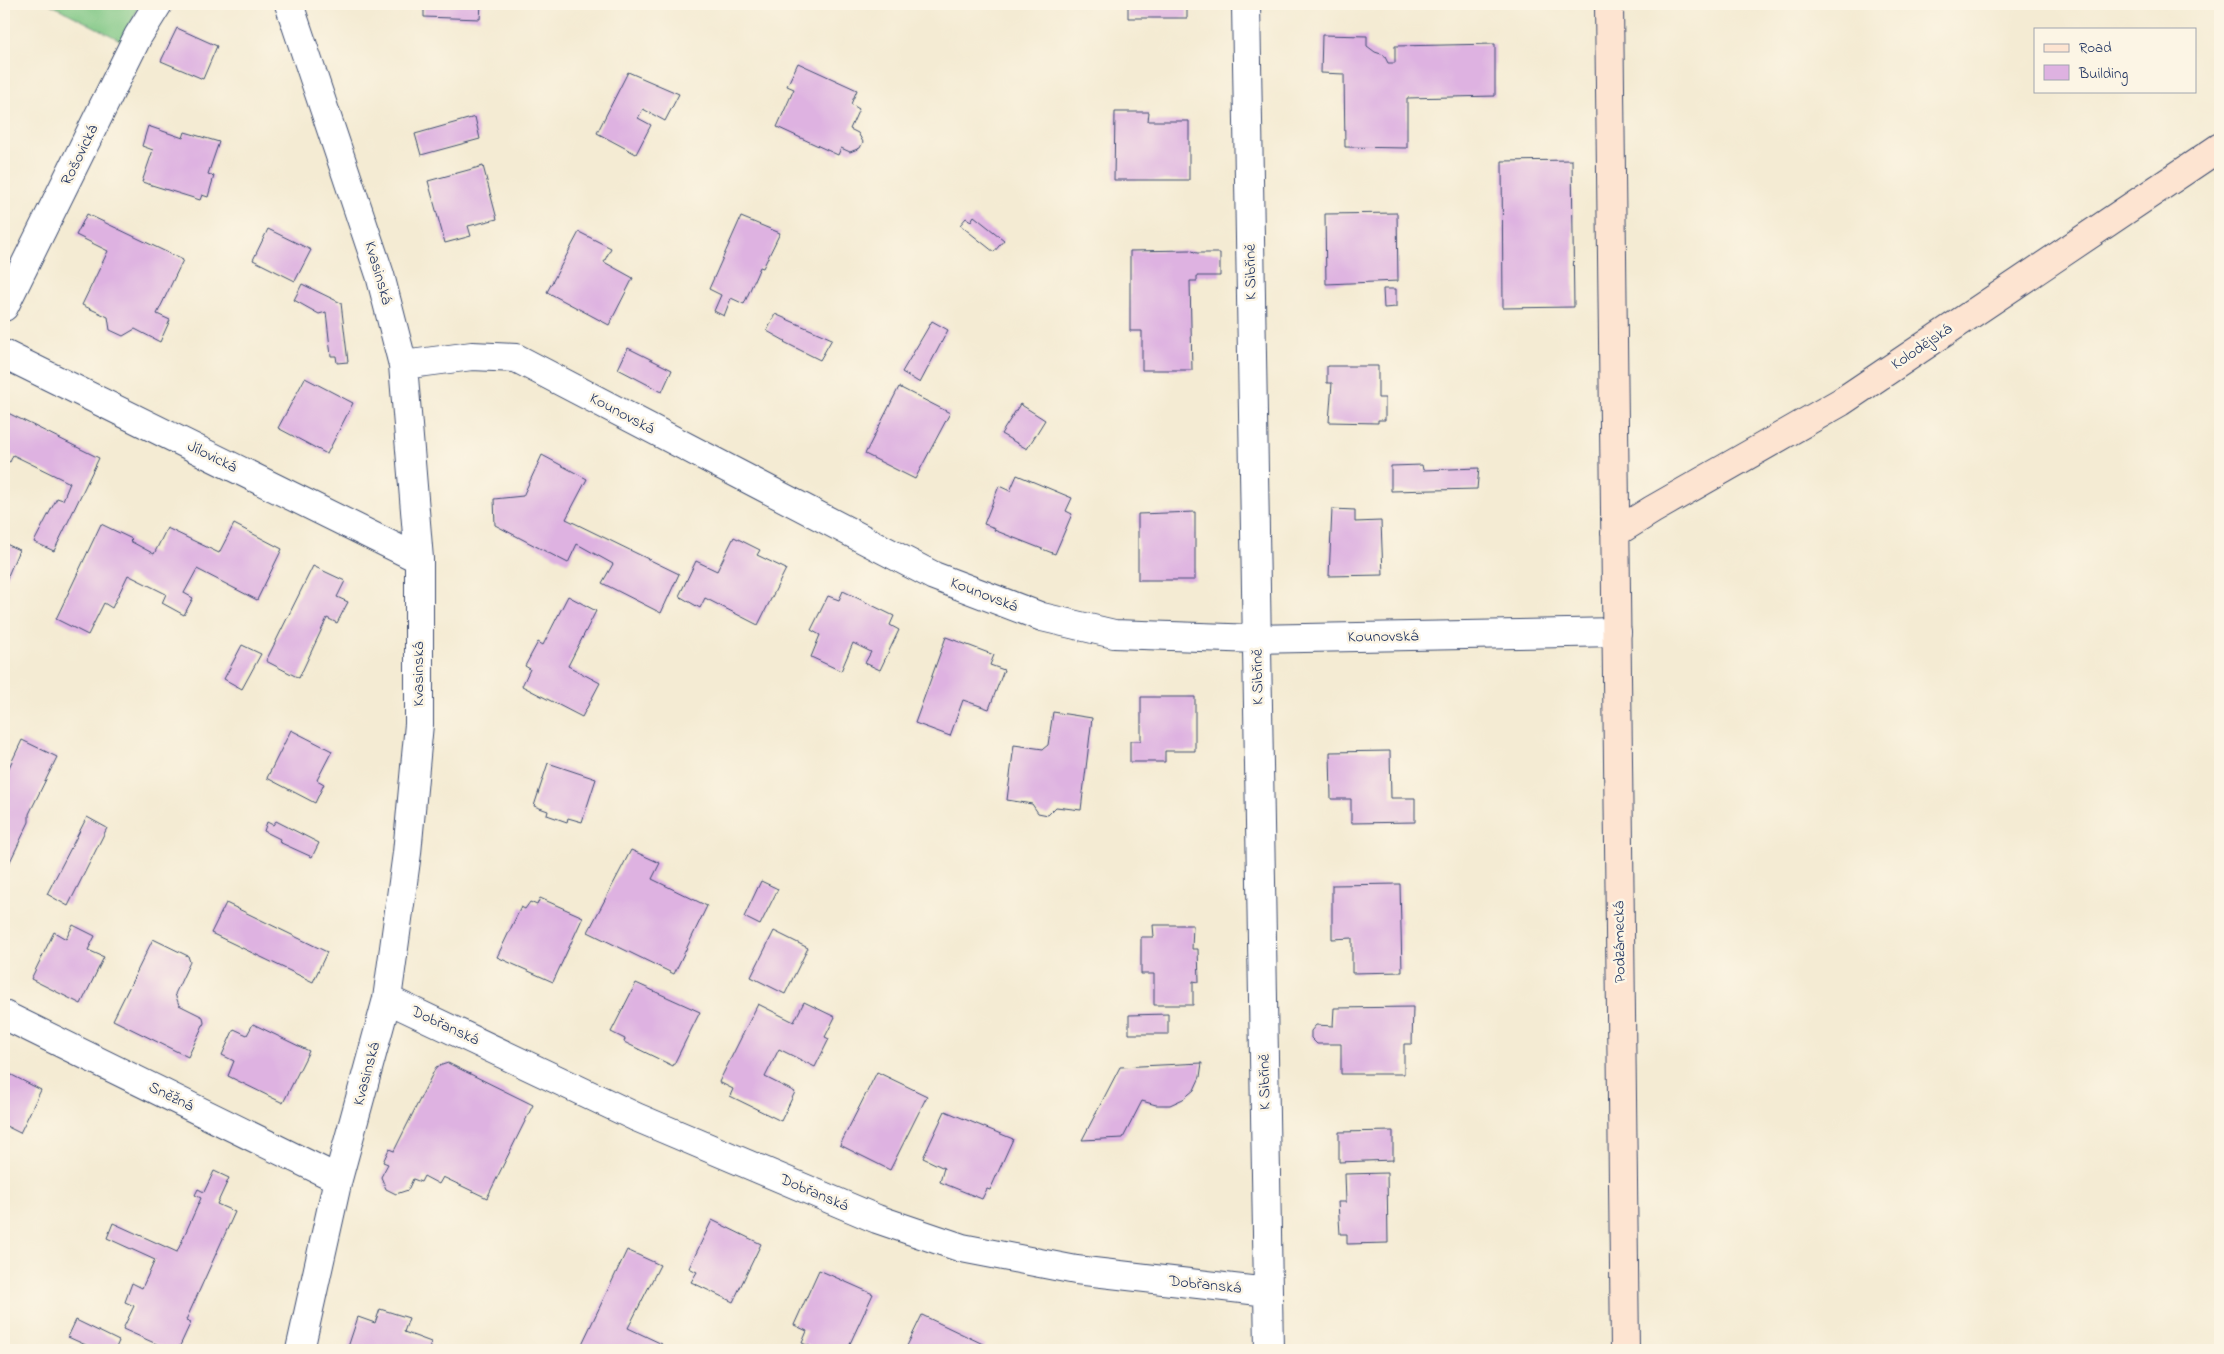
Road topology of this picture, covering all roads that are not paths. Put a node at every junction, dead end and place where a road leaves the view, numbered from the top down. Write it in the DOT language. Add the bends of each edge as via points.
graph roads {
  1 [pos="158,4"];
  2 [pos="289,4"];
  3 [pos="1246,4"];
  4 [pos="1609,4"];
  5 [pos="2220,147"];
  6 [pos="4,308"];
  7 [pos="4,354"];
  8 [pos="402,365"];
  9 [pos="1615,533"];
  10 [pos="419,559"];
  11 [pos="1617,632"];
  12 [pos="1257,639"];
  13 [pos="387,999"];
  14 [pos="4,1015"];
  15 [pos="338,1179"];
  16 [pos="1268,1292"];
  17 [pos="300,1350"];
  18 [pos="1269,1350"];
  19 [pos="1625,1350"];
  1 -- 6 [label="street, Rošovická" via="138,36"];
  2 -- 8 [label="street, Kvasinská" via="380,275"];
  3 -- 12 [label="street, K Sibřině"];
  4 -- 9 [label="street, Podzámecká"];
  5 -- 9 [label="street, Kolodějská" via="1841,402"];
  7 -- 10 [label="street, Jílovická"];
  8 -- 10 [label="street, Kvasinská"];
  8 -- 12 [label="street, Kounovská" via="472,356 516,358 934,576 1042,617 1114,634"];
  9 -- 11 [label="street, Podzámecká"];
  10 -- 13 [label="street, Kvasinská" via="419,724 407,854"];
  11 -- 12 [label="street, Kounovská"];
  11 -- 19 [label="street, Podzámecká"];
  12 -- 16 [label="street, K Sibřině"];
  13 -- 15 [label="street, Kvasinská"];
  13 -- 16 [label="street, Dobřanská" via="645,1121 877,1220 962,1248 1076,1270"];
  14 -- 15 [label="street, Sněžná"];
  15 -- 17 [label="street, Kvasinská"];
  16 -- 18 [label="street, K Sibřině"];
}
